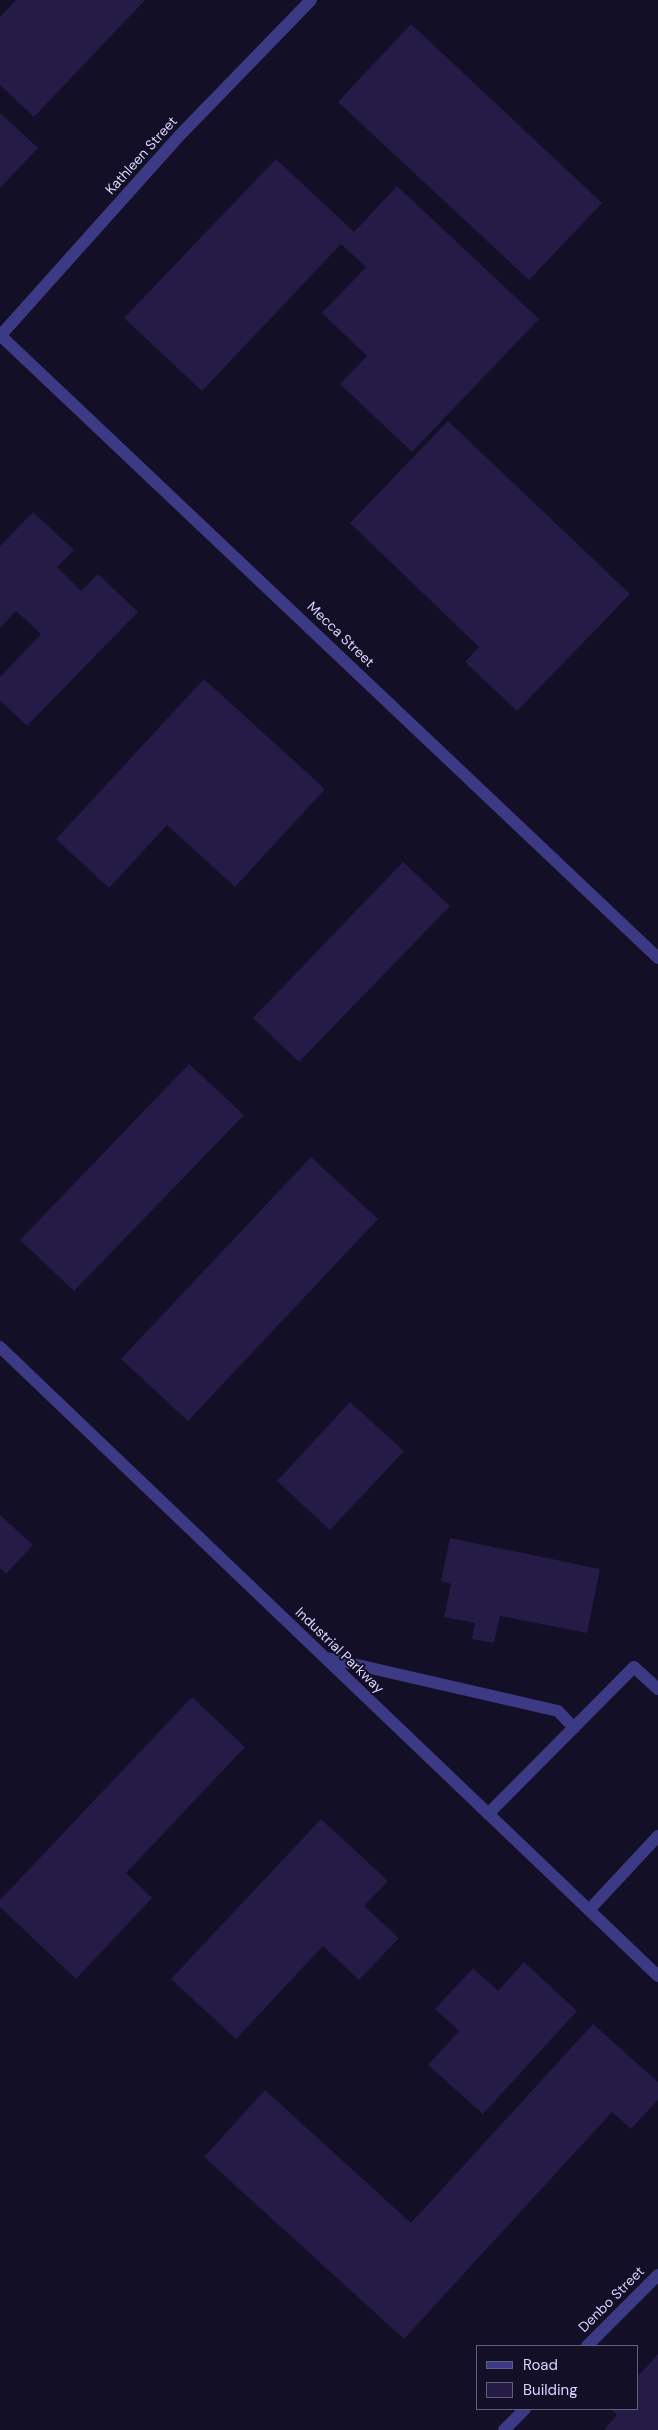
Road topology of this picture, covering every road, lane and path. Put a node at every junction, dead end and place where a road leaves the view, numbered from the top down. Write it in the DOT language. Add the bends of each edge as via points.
graph roads {
  1 [pos="311,0"];
  2 [pos="0,335"];
  3 [pos="658,958"];
  4 [pos="0,1347"];
  5 [pos="325,1658"];
  6 [pos="658,1689"];
  7 [pos="574,1728"];
  8 [pos="488,1814"];
  9 [pos="658,1836"];
  10 [pos="589,1910"];
  11 [pos="658,1976"];
  12 [pos="658,2275"];
  13 [pos="588,2345"];
  14 [pos="524,2410"];
  15 [pos="504,2430"];
  1 -- 2 [label="street, Kathleen Street" via="180,135"];
  2 -- 3 [label="street, Mecca Street"];
  4 -- 5 [label="street, Industrial Parkway"];
  5 -- 7 [label="street" via="558,1711"];
  5 -- 8 [label="street, Industrial Parkway"];
  6 -- 7 [label="street" via="634,1667"];
  7 -- 8 [label="street"];
  8 -- 10 [label="street, Industrial Parkway"];
  9 -- 10 [label="street"];
  10 -- 11 [label="street, Industrial Parkway"];
  12 -- 13 [label="street, Denbo Street"];
  14 -- 15 [label="street"];
}
